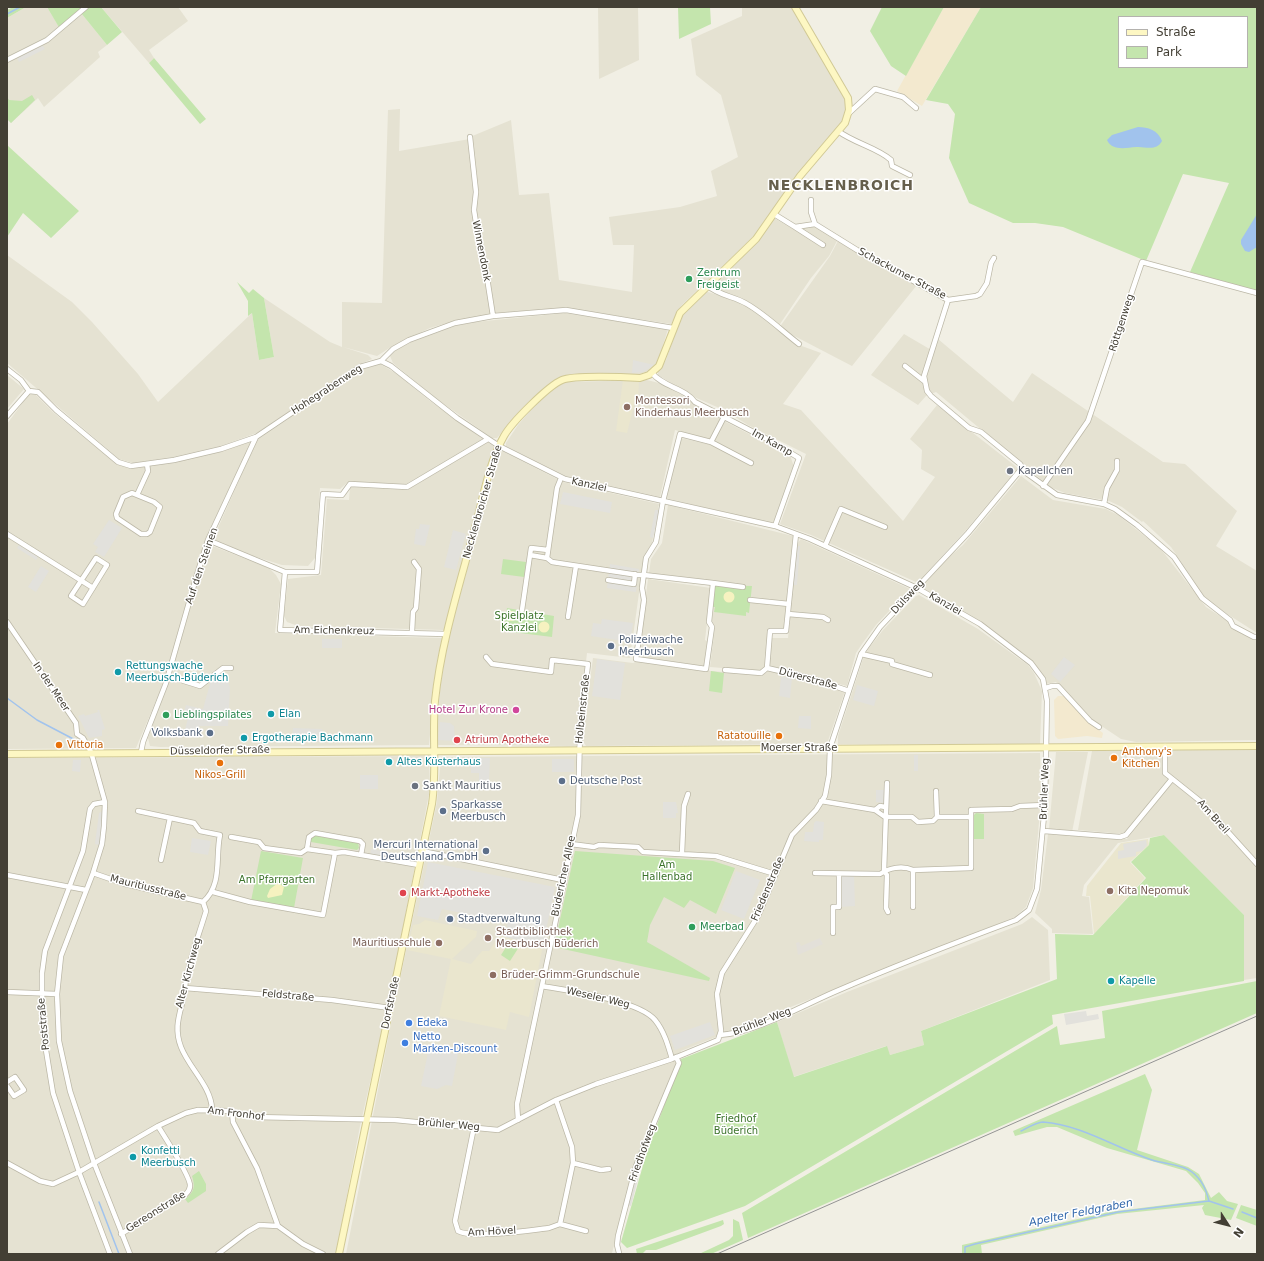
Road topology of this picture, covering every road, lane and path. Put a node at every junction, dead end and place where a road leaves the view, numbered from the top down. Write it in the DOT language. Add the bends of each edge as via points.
graph roads {
  1 [pos="86,7"];
  2 [pos="795,7"];
  3 [pos="7,60"];
  4 [pos="916,108"];
  5 [pos="849,113"];
  6 [pos="838,131"];
  7 [pos="470,137"];
  8 [pos="910,175"];
  9 [pos="811,200"];
  10 [pos="774,214"];
  11 [pos="815,224"];
  12 [pos="795,227"];
  13 [pos="823,245"];
  14 [pos="994,258"];
  15 [pos="707,285"];
  16 [pos="1257,293"];
  17 [pos="948,300"];
  18 [pos="493,316"];
  19 [pos="673,328"];
  20 [pos="799,344"];
  21 [pos="381,361"];
  22 [pos="905,366"];
  23 [pos="7,369"];
  24 [pos="652,373"];
  25 [pos="924,381"];
  26 [pos="29,391"];
  27 [pos="7,416"];
  28 [pos="724,416"];
  29 [pos="256,437"];
  30 [pos="488,439"];
  31 [pos="711,442"];
  32 [pos="499,446"];
  33 [pos="1117,461"];
  34 [pos="751,463"];
  35 [pos="147,464"];
  36 [pos="1022,468"];
  37 [pos="561,478"];
  38 [pos="1043,486"];
  39 [pos="137,495"];
  40 [pos="662,501"];
  41 [pos="1104,504"];
  42 [pos="775,526"];
  43 [pos="885,527"];
  44 [pos="7,534"];
  45 [pos="796,534"];
  46 [pos="208,540"];
  47 [pos="825,546"];
  48 [pos="548,550"];
  49 [pos="530,555"];
  50 [pos="547,558"];
  51 [pos="414,562"];
  52 [pos="576,566"];
  53 [pos="285,572"];
  54 [pos="636,574"];
  55 [pos="644,575"];
  56 [pos="82,580"];
  57 [pos="608,580"];
  58 [pos="713,583"];
  59 [pos="744,587"];
  60 [pos="93,588"];
  61 [pos="917,588"];
  62 [pos="750,600"];
  63 [pos="789,604"];
  64 [pos="522,610"];
  65 [pos="788,614"];
  66 [pos="568,617"];
  67 [pos="828,620"];
  68 [pos="7,622"];
  69 [pos="412,632"];
  70 [pos="447,634"];
  71 [pos="1257,637"];
  72 [pos="861,654"];
  73 [pos="486,657"];
  74 [pos="231,668"];
  75 [pos="767,668"];
  76 [pos="725,670"];
  77 [pos="930,675"];
  78 [pos="168,676"];
  79 [pos="1046,688"];
  80 [pos="849,691"];
  81 [pos="1099,727"];
  82 [pos="1165,746"];
  83 [pos="1257,746"];
  84 [pos="1047,747"];
  85 [pos="830,748"];
  86 [pos="579,749"];
  87 [pos="433,750"];
  88 [pos="91,752"];
  89 [pos="141,752"];
  90 [pos="7,754"];
  91 [pos="1172,779"];
  92 [pos="886,783"];
  93 [pos="936,791"];
  94 [pos="688,794"];
  95 [pos="821,801"];
  96 [pos="105,802"];
  97 [pos="1045,806"];
  98 [pos="885,807"];
  99 [pos="875,810"];
  100 [pos="138,811"];
  101 [pos="885,817"];
  102 [pos="937,817"];
  103 [pos="971,817"];
  104 [pos="170,818"];
  105 [pos="1044,831"];
  106 [pos="231,837"];
  107 [pos="571,844"];
  108 [pos="307,849"];
  109 [pos="422,851"];
  110 [pos="682,853"];
  111 [pos="335,854"];
  112 [pos="361,854"];
  113 [pos="161,860"];
  114 [pos="1257,864"];
  115 [pos="419,865"];
  116 [pos="913,870"];
  117 [pos="884,871"];
  118 [pos="93,873"];
  119 [pos="815,873"];
  120 [pos="775,874"];
  121 [pos="840,874"];
  122 [pos="7,875"];
  123 [pos="563,880"];
  124 [pos="69,886"];
  125 [pos="86,890"];
  126 [pos="213,892"];
  127 [pos="203,902"];
  128 [pos="913,907"];
  129 [pos="888,912"];
  130 [pos="833,933"];
  131 [pos="542,986"];
  132 [pos="185,988"];
  133 [pos="7,992"];
  134 [pos="42,994"];
  135 [pos="57,994"];
  136 [pos="390,1008"];
  137 [pos="720,1035"];
  138 [pos="674,1058"];
  139 [pos="7,1082"];
  140 [pos="7,1086"];
  141 [pos="556,1100"];
  142 [pos="212,1109"];
  143 [pos="232,1112"];
  144 [pos="518,1120"];
  145 [pos="367,1121"];
  146 [pos="158,1126"];
  147 [pos="474,1127"];
  148 [pos="7,1163"];
  149 [pos="94,1163"];
  150 [pos="573,1164"];
  151 [pos="609,1169"];
  152 [pos="79,1172"];
  153 [pos="560,1224"];
  154 [pos="278,1226"];
  155 [pos="586,1232"];
  156 [pos="121,1234"];
  157 [pos="619,1253"];
  158 [pos="110,1254"];
  159 [pos="130,1254"];
  160 [pos="218,1254"];
  161 [pos="323,1254"];
  162 [pos="339,1254"];
  1 -- 3 [label="street" via="47,40"];
  2 -- 5 [label="main road" via="846,95"];
  4 -- 5 [label="street" via="899,95 875,89"];
  5 -- 6 [label="main road"];
  6 -- 8 [label="street" via="858,144 886,155 892,166"];
  6 -- 10 [label="main road" via="796,182"];
  7 -- 18 [label="street, Winnendonk" via="476,192 474,210 481,254 486,265"];
  9 -- 11 [label="street"];
  10 -- 12 [label="street"];
  10 -- 15 [label="main road" via="752,243"];
  11 -- 12 [label="street"];
  11 -- 17 [label="street, Schackumer Straße"];
  12 -- 13 [label="street"];
  14 -- 17 [label="street, Schackumer Straße" via="987,283 980,294"];
  15 -- 19 [label="main road" via="680,313"];
  15 -- 20 [label="street" via="717,293 757,310"];
  16 -- 38 [label="street, Röttgenweg" via="1142,262 1088,421"];
  17 -- 25 [label="street"];
  18 -- 19 [label="street, Hohegrabenweg" via="566,310"];
  18 -- 21 [label="street, Hohegrabenweg" via="455,323 431,331 393,349"];
  19 -- 24 [label="main road" via="663,359"];
  21 -- 29 [label="street, Hohegrabenweg" via="360,367"];
  21 -- 30 [label="street, Kanzlei"];
  22 -- 25 [label="street"];
  23 -- 26 [label="street, Hohegrabenweg" via="21,380"];
  24 -- 28 [label="street, Im Kamp" via="661,382"];
  24 -- 32 [label="main road, Necklenbroicher Straße" via="640,378 561,380 516,419"];
  25 -- 36 [label="street" via="932,397 969,428 981,432"];
  26 -- 27 [label="street"];
  26 -- 35 [label="street, Hohegrabenweg" via="38,392 118,462 131,466"];
  28 -- 31 [label="street"];
  28 -- 42 [label="street, Im Kamp" via="799,458"];
  29 -- 35 [label="street, Hohegrabenweg" via="222,448"];
  29 -- 46 [label="street, Auf den Steinen"];
  30 -- 32 [label="street, Kanzlei"];
  30 -- 53 [label="street" via="407,487 350,484 342,495 323,494 317,572"];
  31 -- 34 [label="street"];
  31 -- 40 [label="street" via="680,434"];
  32 -- 37 [label="street, Kanzlei"];
  32 -- 70 [label="main road, Necklenbroicher Straße"];
  33 -- 41 [label="street" via="1117,470 1107,488"];
  35 -- 39 [label="street" via="148,471"];
  36 -- 38 [label="street"];
  36 -- 61 [label="street, Dülsweg"];
  37 -- 40 [label="street, Kanzlei"];
  37 -- 48 [label="street" via="557,488"];
  38 -- 41 [label="street" via="1057,495"];
  39 -- 39 [label="street" via="125,495 116,514 117,518 141,534 147,534 160,507"];
  40 -- 42 [label="street, Kanzlei"];
  40 -- 55 [label="street" via="656,542 646,558"];
  41 -- 71 [label="street" via="1137,525 1174,557 1202,598 1230,620 1233,626"];
  42 -- 45 [label="street, Kanzlei"];
  43 -- 47 [label="street" via="841,509"];
  44 -- 56 [label="street"];
  45 -- 47 [label="street, Kanzlei"];
  45 -- 63 [label="street, Dürerstraße"];
  46 -- 53 [label="street"];
  46 -- 78 [label="street, Auf den Steinen"];
  47 -- 61 [label="street, Kanzlei"];
  48 -- 49 [label="street" via="531,548"];
  48 -- 50 [label="street"];
  49 -- 50 [label="street"];
  49 -- 64 [label="street"];
  50 -- 52 [label="street" via="552,562"];
  51 -- 69 [label="street" via="418,570"];
  52 -- 54 [label="street"];
  52 -- 66 [label="street"];
  53 -- 69 [label="street, Am Eichenkreuz" via="280,630"];
  54 -- 55 [label="street"];
  54 -- 57 [label="street" via="634,584"];
  55 -- 58 [label="street"];
  55 -- 58 [label="street" via="644,600 636,658 706,669 712,627 709,622"];
  56 -- 60 [label="street"];
  56 -- 60 [label="street" via="71,596 83,604"];
  56 -- 60 [label="street" via="96,558 107,565"];
  58 -- 59 [label="street"];
  61 -- 72 [label="street, Dülsweg" via="880,627"];
  61 -- 79 [label="street, Kanzlei" via="980,624 1010,647 1030,663 1043,679"];
  62 -- 63 [label="street"];
  63 -- 65 [label="street, Dürerstraße"];
  65 -- 67 [label="street" via="823,617"];
  65 -- 75 [label="street, Dürerstraße" via="786,631 770,631"];
  68 -- 88 [label="street, In der Meer" via="76,723 77,734 83,738"];
  69 -- 70 [label="street, Am Eichenkreuz"];
  70 -- 87 [label="main road, Necklenbroicher Straße" via="435,701"];
  72 -- 77 [label="street" via="892,661 892,664"];
  72 -- 80 [label="street, Dülsweg"];
  73 -- 86 [label="street, Holbeinstraße" via="492,664 551,672 552,660 588,664"];
  74 -- 78 [label="street" via="223,668 200,686"];
  75 -- 76 [label="street, Dürerstraße" via="761,673"];
  75 -- 80 [label="street, Dürerstraße" via="814,679"];
  78 -- 89 [label="street, Auf den Steinen"];
  79 -- 81 [label="street" via="1058,686 1090,721"];
  79 -- 84 [label="street, Kanzlei"];
  80 -- 85 [label="street, Dülsweg"];
  82 -- 83 [label="main road, Moerser Straße"];
  82 -- 84 [label="main road, Moerser Straße"];
  82 -- 91 [label="street, Am Breil" via="1165,773"];
  84 -- 85 [label="main road, Moerser Straße"];
  84 -- 97 [label="street, Brühler Weg"];
  85 -- 86 [label="main road, Moerser Straße"];
  85 -- 95 [label="street, Friedenstraße" via="827,787"];
  86 -- 87 [label="main road, Moerser Straße"];
  86 -- 107 [label="street, Büdericher Allee" via="579,802"];
  87 -- 89 [label="main road, Düsseldorfer Straße"];
  87 -- 109 [label="main road, Dorfstraße" via="434,787"];
  88 -- 89 [label="main road, Düsseldorfer Straße"];
  88 -- 90 [label="main road, Düsseldorfer Straße"];
  88 -- 96 [label="street, Poststraße"];
  91 -- 105 [label="street, Brühler Weg" via="1126,835 1120,837"];
  91 -- 114 [label="street, Am Breil" via="1200,801"];
  92 -- 98 [label="street"];
  93 -- 102 [label="street"];
  94 -- 110 [label="street" via="684,806"];
  95 -- 99 [label="street"];
  95 -- 120 [label="street, Friedenstraße" via="792,835"];
  96 -- 118 [label="street, Poststraße" via="102,844"];
  96 -- 124 [label="street, Poststraße" via="96,803 91,807 83,851"];
  97 -- 103 [label="street" via="971,810"];
  97 -- 105 [label="street, Brühler Weg"];
  98 -- 99 [label="street" via="880,806"];
  98 -- 101 [label="street"];
  99 -- 101 [label="street"];
  100 -- 104 [label="street"];
  101 -- 102 [label="street" via="912,817 918,822 933,821"];
  101 -- 117 [label="street"];
  102 -- 103 [label="street"];
  103 -- 116 [label="street" via="971,868"];
  104 -- 113 [label="street"];
  104 -- 126 [label="street" via="194,823 200,831 220,835 217,850 219,862"];
  105 -- 137 [label="street, Brühler Weg" via="1037,889 1029,910 1021,917 839,989 768,1021 733,1034"];
  106 -- 108 [label="street" via="258,842 264,848 301,854"];
  107 -- 110 [label="street" via="638,847 643,852"];
  107 -- 123 [label="street, Büdericher Allee"];
  108 -- 111 [label="street"];
  108 -- 112 [label="street" via="309,837 315,833 360,841 363,844"];
  109 -- 115 [label="main road, Dorfstraße"];
  109 -- 123 [label="street"];
  110 -- 120 [label="street" via="716,856"];
  111 -- 112 [label="street"];
  111 -- 126 [label="street" via="323,915 250,902"];
  112 -- 115 [label="street"];
  115 -- 136 [label="main road, Dorfstraße"];
  116 -- 117 [label="street" via="889,868"];
  116 -- 128 [label="street"];
  117 -- 121 [label="street" via="880,874"];
  117 -- 129 [label="street" via="887,875"];
  118 -- 125 [label="street, Poststraße"];
  118 -- 127 [label="street, Mauritiusstraße" via="125,884"];
  119 -- 121 [label="street"];
  120 -- 137 [label="street, Friedenstraße" via="758,916 718,981"];
  121 -- 130 [label="street" via="839,907 833,907"];
  122 -- 124 [label="street"];
  123 -- 131 [label="street, Büdericher Allee"];
  124 -- 125 [label="street"];
  124 -- 134 [label="street, Poststraße" via="45,951"];
  125 -- 135 [label="street, Poststraße" via="61,956"];
  126 -- 127 [label="street"];
  127 -- 132 [label="street, Alter Kirchweg" via="206,911"];
  131 -- 138 [label="street, Weseler Weg" via="640,1008 660,1026"];
  131 -- 144 [label="street, Büdericher Allee" via="516,1104"];
  132 -- 136 [label="street, Feldstraße" via="332,1000"];
  132 -- 142 [label="street, Alter Kirchweg" via="178,1016 181,1047 210,1097"];
  133 -- 134 [label="street"];
  134 -- 135 [label="street"];
  134 -- 152 [label="street, Poststraße" via="44,1038 53,1093"];
  135 -- 149 [label="street, Poststraße" via="59,1041 70,1091"];
  136 -- 145 [label="main road, Dorfstraße"];
  137 -- 138 [label="street, Brühler Weg" via="714,1042"];
  138 -- 141 [label="street, Brühler Weg"];
  138 -- 157 [label="street, Friedhofweg" via="679,1063 636,1166 617,1240"];
  139 -- 140 [label="street" via="15,1077 24,1090 14,1096"];
  141 -- 144 [label="street, Brühler Weg"];
  141 -- 150 [label="street" via="572,1146"];
  142 -- 143 [label="street, Am Fronhof"];
  142 -- 146 [label="street, Am Fronhof" via="186,1112"];
  143 -- 145 [label="street, Am Fronhof" via="254,1117"];
  143 -- 154 [label="street" via="233,1122 257,1168"];
  144 -- 147 [label="street, Brühler Weg" via="498,1130"];
  145 -- 147 [label="street, Brühler Weg"];
  145 -- 162 [label="main road, Dorfstraße"];
  146 -- 149 [label="street, Am Fronhof"];
  146 -- 156 [label="street, Gereonstraße" via="191,1185 186,1194"];
  147 -- 153 [label="street, Am Hövel" via="455,1221 458,1231 475,1234 549,1228"];
  148 -- 152 [label="street, Am Fronhof" via="47,1183 60,1181"];
  149 -- 152 [label="street, Am Fronhof"];
  149 -- 156 [label="street, Poststraße"];
  150 -- 151 [label="street" via="601,1170"];
  150 -- 153 [label="street"];
  152 -- 158 [label="street, Poststraße"];
  153 -- 155 [label="street"];
  154 -- 160 [label="street" via="259,1225"];
  154 -- 161 [label="street" via="303,1244"];
  156 -- 159 [label="street, Poststraße"];
}
